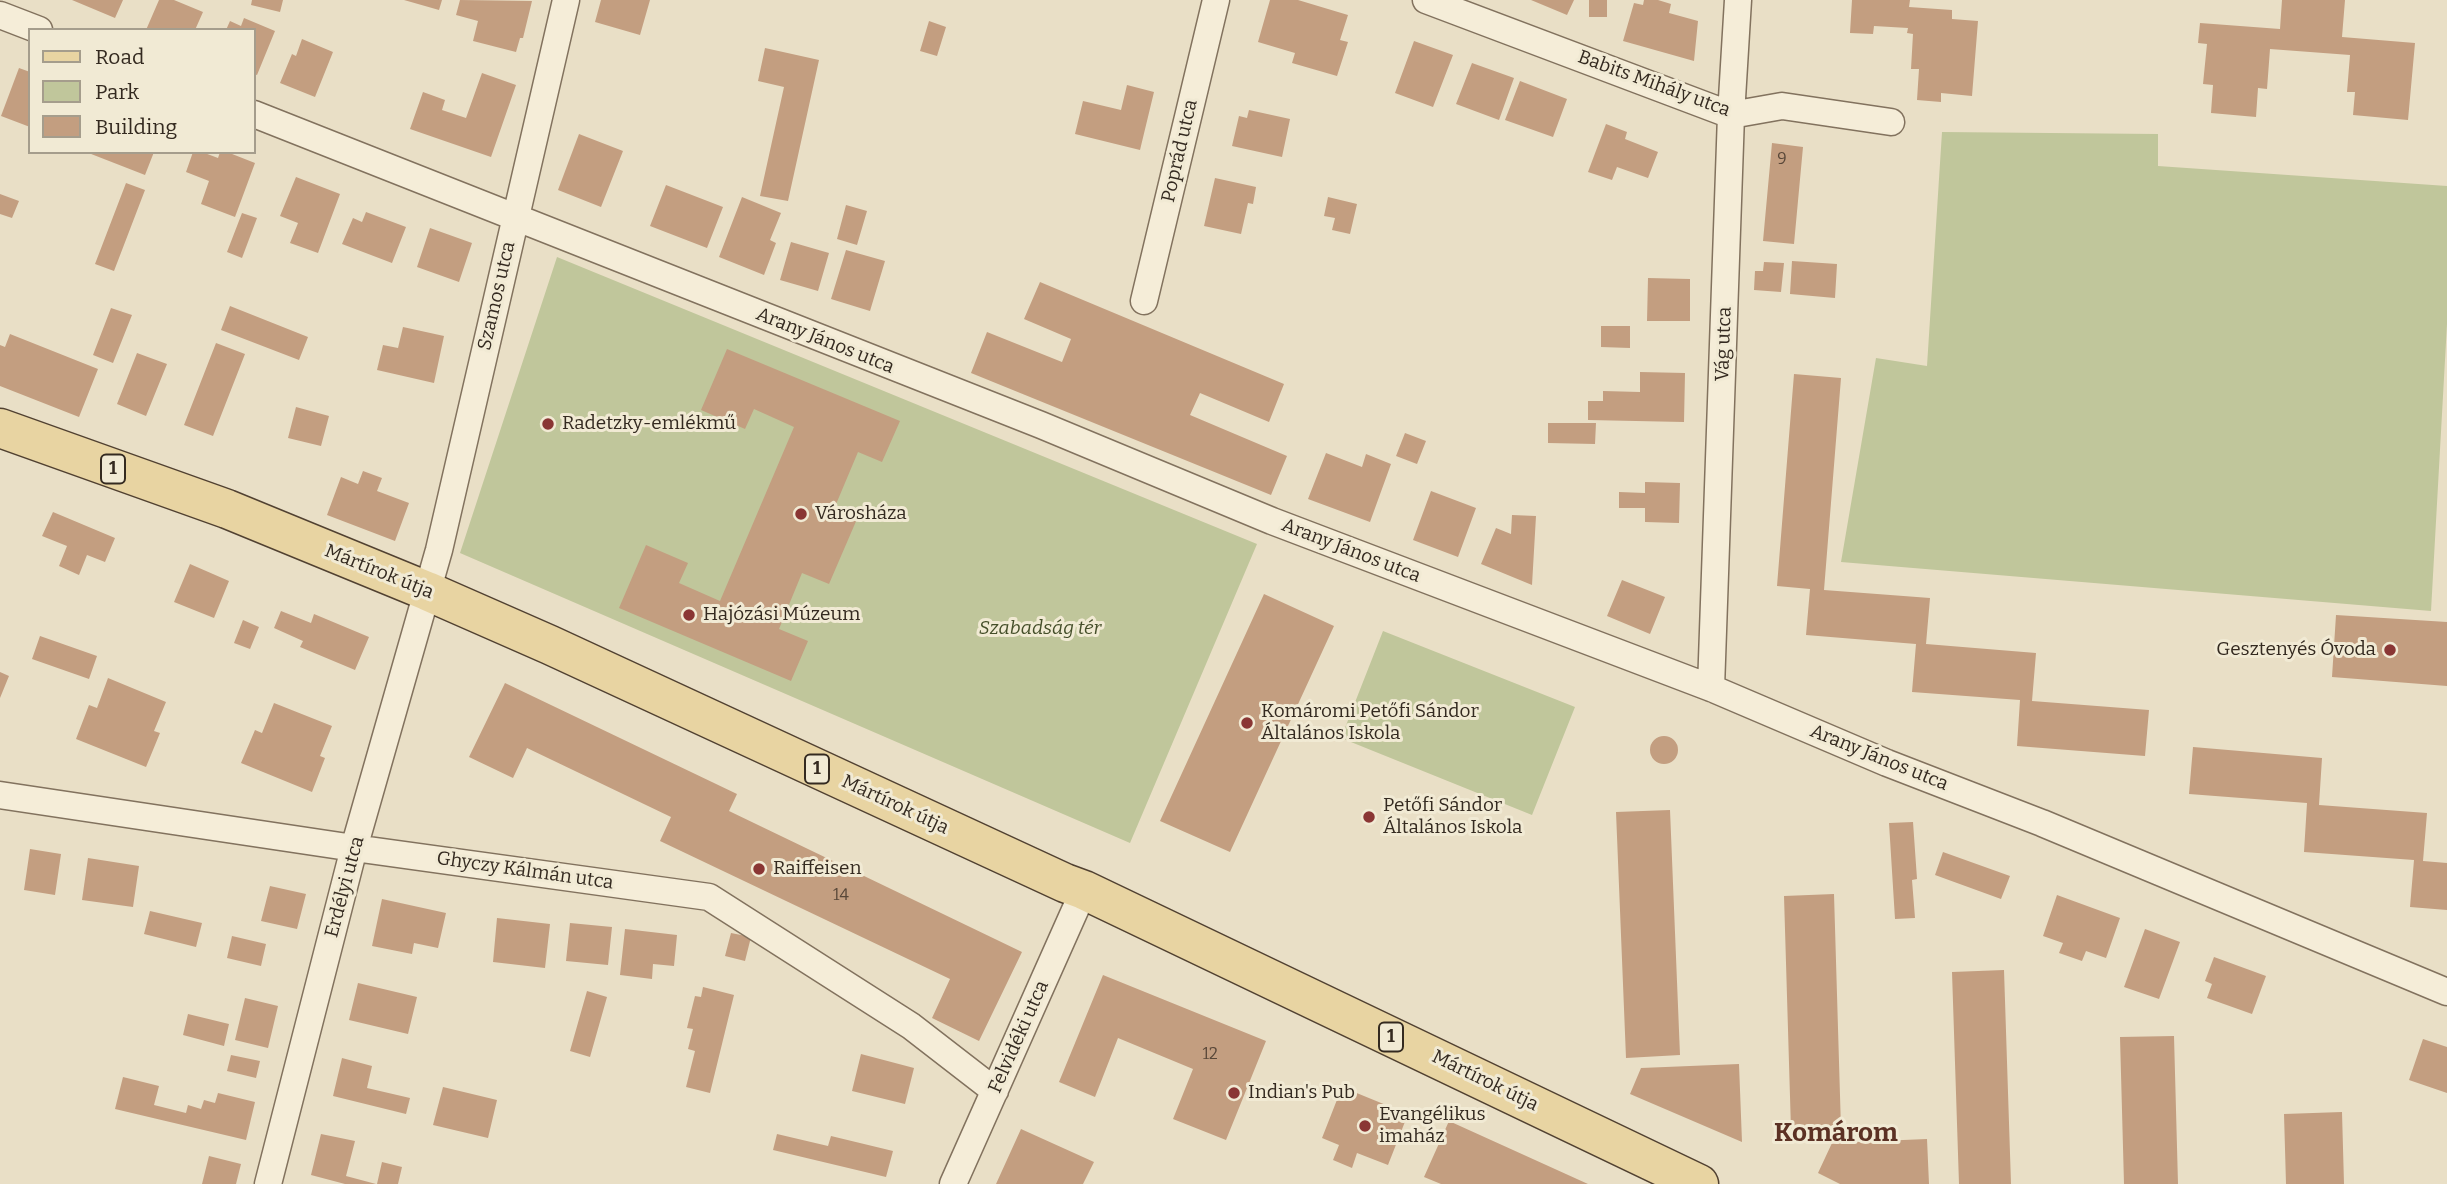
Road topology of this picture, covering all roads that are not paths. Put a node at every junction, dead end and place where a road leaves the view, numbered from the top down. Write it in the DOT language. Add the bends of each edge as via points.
graph roads {
  1 [pos="566,0"];
  2 [pos="1216,0"];
  3 [pos="1426,0"];
  4 [pos="1738,0"];
  5 [pos="0,15"];
  6 [pos="33,28"];
  7 [pos="256,115"];
  8 [pos="1731,115"];
  9 [pos="1891,122"];
  10 [pos="515,217"];
  11 [pos="1144,301"];
  12 [pos="0,428"];
  13 [pos="427,591"];
  14 [pos="1711,688"];
  15 [pos="0,795"];
  16 [pos="354,848"];
  17 [pos="1084,890"];
  18 [pos="2447,992"];
  19 [pos="995,1091"];
  20 [pos="268,1184"];
  21 [pos="953,1184"];
  22 [pos="1699,1184"];
  1 -- 10 [label="street, Szamos utca"];
  2 -- 11 [label="street, Poprád utca"];
  3 -- 8 [label="street, Babits Mihály utca"];
  4 -- 8 [label="street, Vág utca"];
  5 -- 6 [label="street"];
  7 -- 10 [label="street, Arany János utca"];
  8 -- 9 [label="street, Babits Mihály utca" via="1783,106"];
  8 -- 14 [label="street, Vág utca"];
  10 -- 13 [label="street, Szamos utca"];
  10 -- 14 [label="street, Arany János utca" via="1272,521"];
  12 -- 13 [label="main road, Mártírok útja / 1" via="226,509"];
  13 -- 16 [label="street, Erdélyi utca"];
  13 -- 17 [label="main road, Mártírok útja / 1"];
  14 -- 18 [label="street, Arany János utca"];
  15 -- 16 [label="street, Ghyczy Kálmán utca"];
  16 -- 19 [label="street, Ghyczy Kálmán utca" via="709,897 911,1026"];
  16 -- 20 [label="street, Erdélyi utca"];
  17 -- 19 [label="street, Felvidéki utca"];
  17 -- 22 [label="main road, Mártírok útja / 1"];
  19 -- 21 [label="street, Felvidéki utca"];
}
